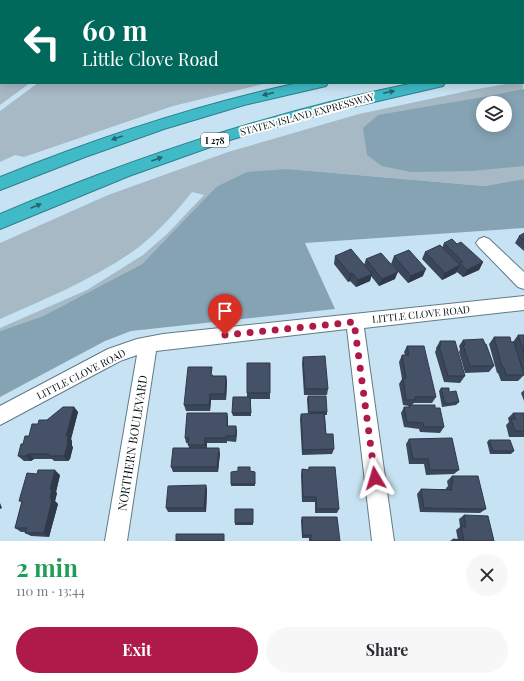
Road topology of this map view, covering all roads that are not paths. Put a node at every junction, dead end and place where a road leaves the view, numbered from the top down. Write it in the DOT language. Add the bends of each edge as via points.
graph roads {
  1 [pos="316,84"];
  2 [pos="432,84"];
  3 [pos="0,184"];
  4 [pos="0,222"];
  5 [pos="484,243"];
  6 [pos="524,282"];
  7 [pos="524,303"];
  8 [pos="354,322"];
  9 [pos="148,345"];
  10 [pos="0,416"];
  11 [pos="116,541"];
  12 [pos="383,541"];
  1 -- 3 [label="highway, one-way" via="233,103 149,128 87,149"];
  4 -- 2 [label="highway, STATEN ISLAND EXPRESSWAY / I 278, one-way" via="116,174 212,140 331,106"];
  5 -- 6 [label="street"];
  7 -- 8 [label="street, LITTLE CLOVE ROAD"];
  8 -- 9 [label="street, LITTLE CLOVE ROAD"];
  8 -- 12 [label="street"];
  9 -- 10 [label="street, LITTLE CLOVE ROAD" via="114,355"];
  9 -- 11 [label="street, NORTHERN BOULEVARD"];
}
